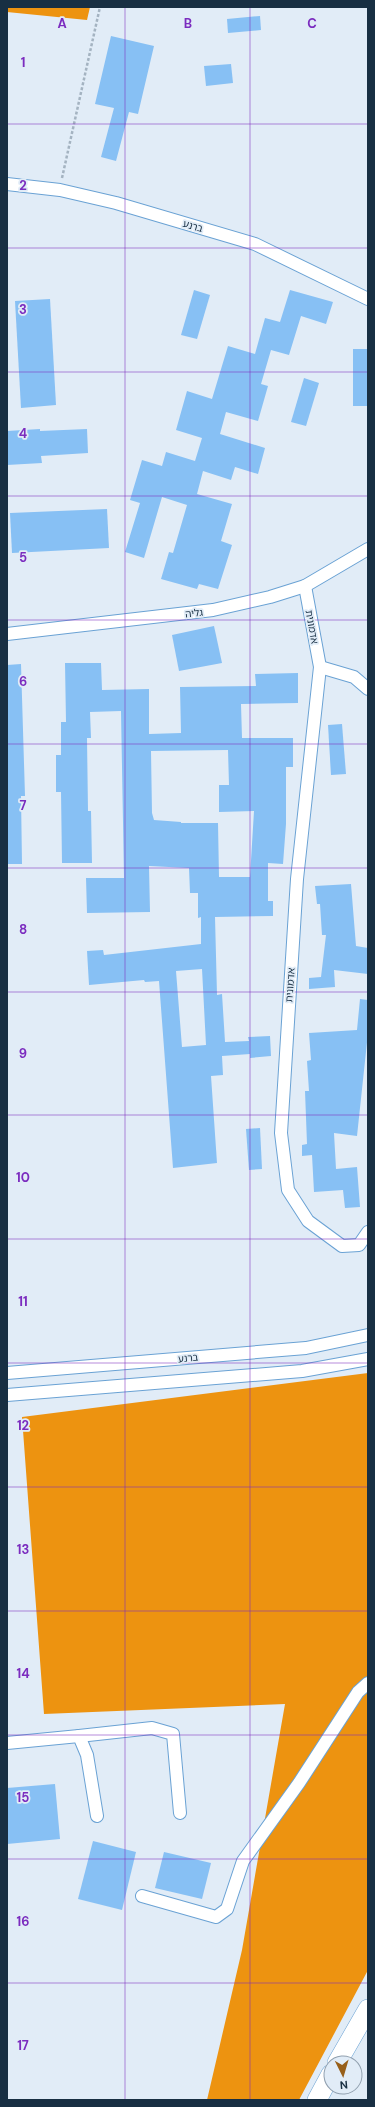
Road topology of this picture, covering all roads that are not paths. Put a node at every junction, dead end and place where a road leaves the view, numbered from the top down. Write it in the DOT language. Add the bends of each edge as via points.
graph roads {
  1 [pos="7,184"];
  2 [pos="368,299"];
  3 [pos="368,549"];
  4 [pos="305,586"];
  5 [pos="7,634"];
  6 [pos="320,667"];
  7 [pos="368,689"];
  8 [pos="368,1232"];
  9 [pos="368,1335"];
  10 [pos="368,1360"];
  11 [pos="7,1373"];
  12 [pos="7,1395"];
  13 [pos="368,1683"];
  14 [pos="79,1736"];
  15 [pos="7,1743"];
  16 [pos="180,1813"];
  17 [pos="97,1816"];
  18 [pos="142,1896"];
  19 [pos="368,2009"];
  20 [pos="342,2055"];
  21 [pos="323,2089"];
  22 [pos="317,2100"];
  1 -- 2 [label="street, ברנע" via="60,190 116,203 255,244"];
  3 -- 4 [label="street, גליה"];
  4 -- 5 [label="street, גליה" via="213,610"];
  4 -- 6 [label="street, אדמונית"];
  6 -- 7 [label="street" via="354,677"];
  6 -- 8 [label="street, אדמונית" via="297,879 281,1133 288,1190 308,1221 342,1246 360,1245"];
  9 -- 11 [label="street, ברנע" via="306,1348"];
  10 -- 12 [label="street" via="302,1371"];
  13 -- 18 [label="street" via="358,1692 299,1783 243,1861 227,1909 216,1917"];
  14 -- 15 [label="street"];
  14 -- 16 [label="street" via="152,1728 173,1734"];
  14 -- 17 [label="street" via="87,1755"];
  19 -- 20 [label="main road"];
  21 -- 22 [label="main road"];
}
